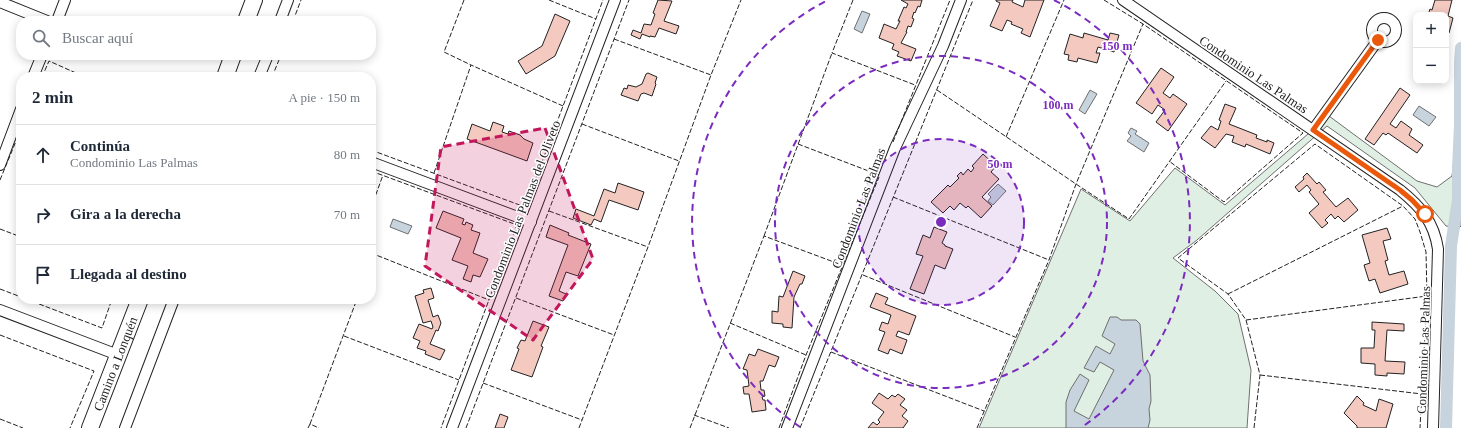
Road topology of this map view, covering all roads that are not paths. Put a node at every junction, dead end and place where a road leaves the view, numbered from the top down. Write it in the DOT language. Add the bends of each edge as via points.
graph roads {
  1 [pos="65,0"];
  2 [pos="254,0"];
  3 [pos="288,0"];
  4 [pos="616,0"];
  5 [pos="961,0"];
  6 [pos="1123,0"];
  7 [pos="0,2"];
  8 [pos="35,16"];
  9 [pos="59,16"];
  10 [pos="248,16"];
  11 [pos="282,16"];
  12 [pos="1378,40"];
  13 [pos="40,60"];
  14 [pos="231,60"];
  15 [pos="266,60"];
  16 [pos="35,72"];
  17 [pos="227,72"];
  18 [pos="262,72"];
  19 [pos="16,122"];
  20 [pos="1313,130"];
  21 [pos="376,164"];
  22 [pos="0,165"];
  23 [pos="531,222"];
  24 [pos="138,304"];
  25 [pos="172,304"];
  26 [pos="0,310"];
  27 [pos="118,355"];
  28 [pos="90,428"];
  29 [pos="125,428"];
  30 [pos="452,428"];
  31 [pos="788,428"];
  32 [pos="1433,428"];
  1 -- 9 [label="street"];
  2 -- 10 [label="main road"];
  3 -- 11 [label="street"];
  4 -- 23 [label="street, Condominio Las Palmas del Oliveto"];
  5 -- 31 [label="street, Condominio Las Palmas" via="943,46 895,148"];
  6 -- 20 [label="street, Condominio Las Palmas"];
  7 -- 8 [label="street"];
  12 -- 20 [label="street"];
  13 -- 16 [label="street"];
  14 -- 17 [label="main road"];
  15 -- 18 [label="street"];
  19 -- 22 [label="street"];
  20 -- 32 [label="street, Condominio Las Palmas" via="1412,200 1428,219 1434,231 1438,261"];
  21 -- 23 [label="street"];
  23 -- 30 [label="street, Condominio Las Palmas del Oliveto"];
  24 -- 27 [label="main road, Camino a Lonquén"];
  25 -- 29 [label="street"];
  26 -- 27 [label="street"];
  27 -- 28 [label="main road, Camino a Lonquén"];
}
